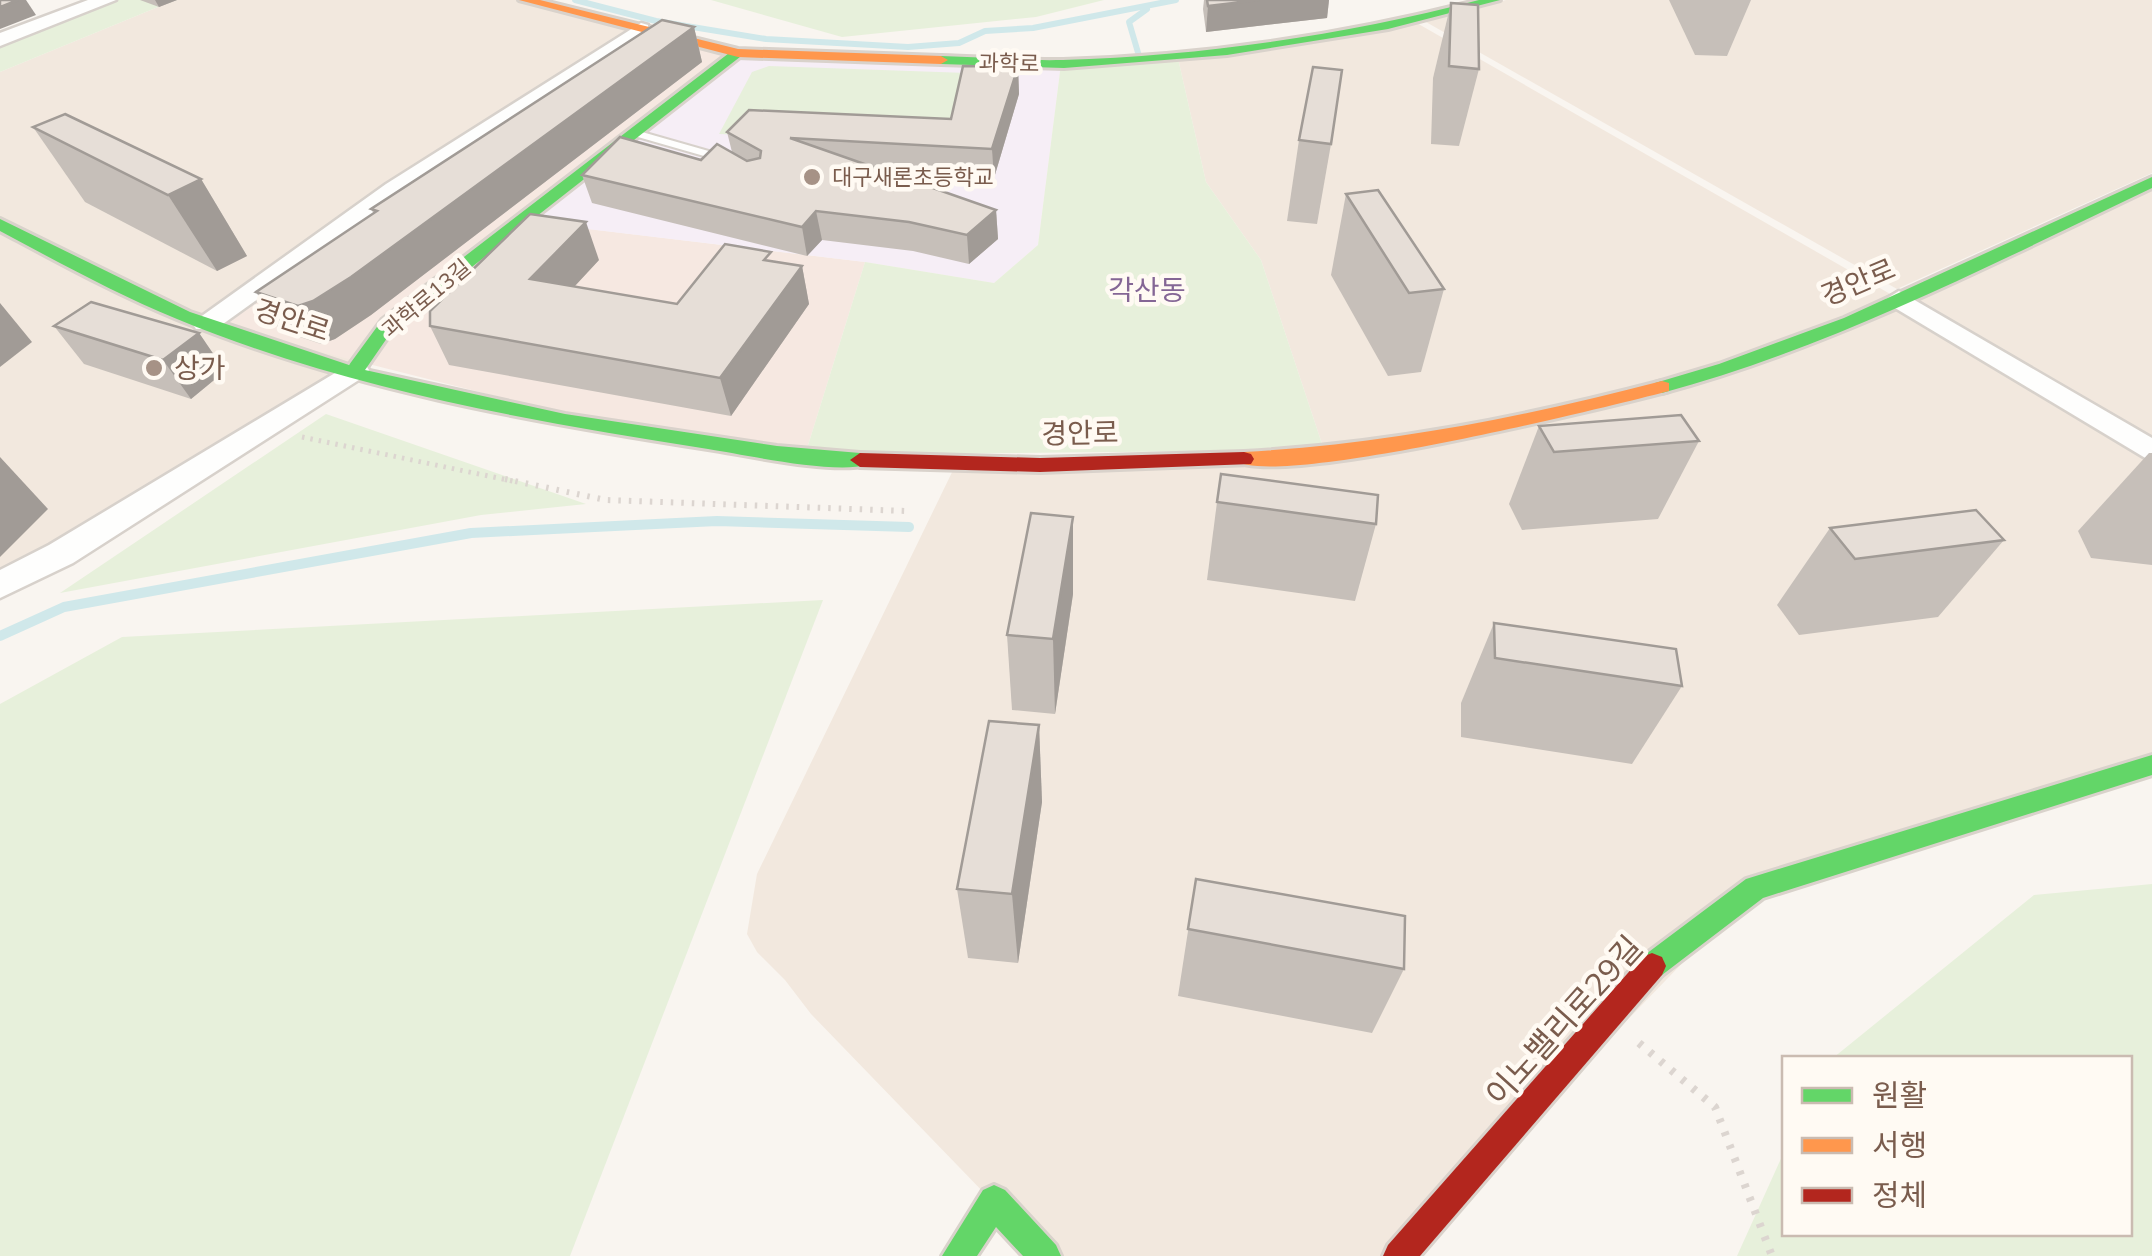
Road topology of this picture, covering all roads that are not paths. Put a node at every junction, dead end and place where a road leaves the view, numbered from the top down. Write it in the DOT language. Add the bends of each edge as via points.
graph roads {
  1 [pos="106,0"];
  2 [pos="526,0"];
  3 [pos="1494,0"];
  4 [pos="641,29"];
  5 [pos="3,37"];
  6 [pos="738,52"];
  7 [pos="635,133"];
  8 [pos="742,173"];
  9 [pos="2152,182"];
  10 [pos="0,224"];
  11 [pos="1898,299"];
  12 [pos="206,323"];
  13 [pos="355,370"];
  14 [pos="2152,452"];
  15 [pos="0,585"];
  16 [pos="2152,764"];
  17 [pos="958,1256"];
  18 [pos="1045,1256"];
  19 [pos="1399,1256"];
  1 -- 5 [label="street"];
  2 -- 4 [label="street, 과학로"];
  3 -- 6 [label="street, 과학로" via="1415,22 1245,48 1060,64"];
  4 -- 6 [label="street, 과학로"];
  4 -- 12 [label="street" via="395,189"];
  6 -- 7 [label="street, 과학로13길"];
  7 -- 8 [label="lane" via="708,154"];
  7 -- 13 [label="street, 과학로13길" via="388,324"];
  9 -- 11 [label="street, 경안로"];
  10 -- 12 [label="street, 경안로"];
  11 -- 13 [label="street, 경안로" via="1722,371 1568,412 1421,442 1263,458 836,460 484,405"];
  11 -- 14 [label="street"];
  12 -- 13 [label="street, 경안로"];
  13 -- 15 [label="street, 과학로13길" via="61,554"];
  16 -- 19 [label="street, 이노밸리로29길" via="1755,888 1649,968"];
  17 -- 18 [label="street" via="994,1201"];
}
